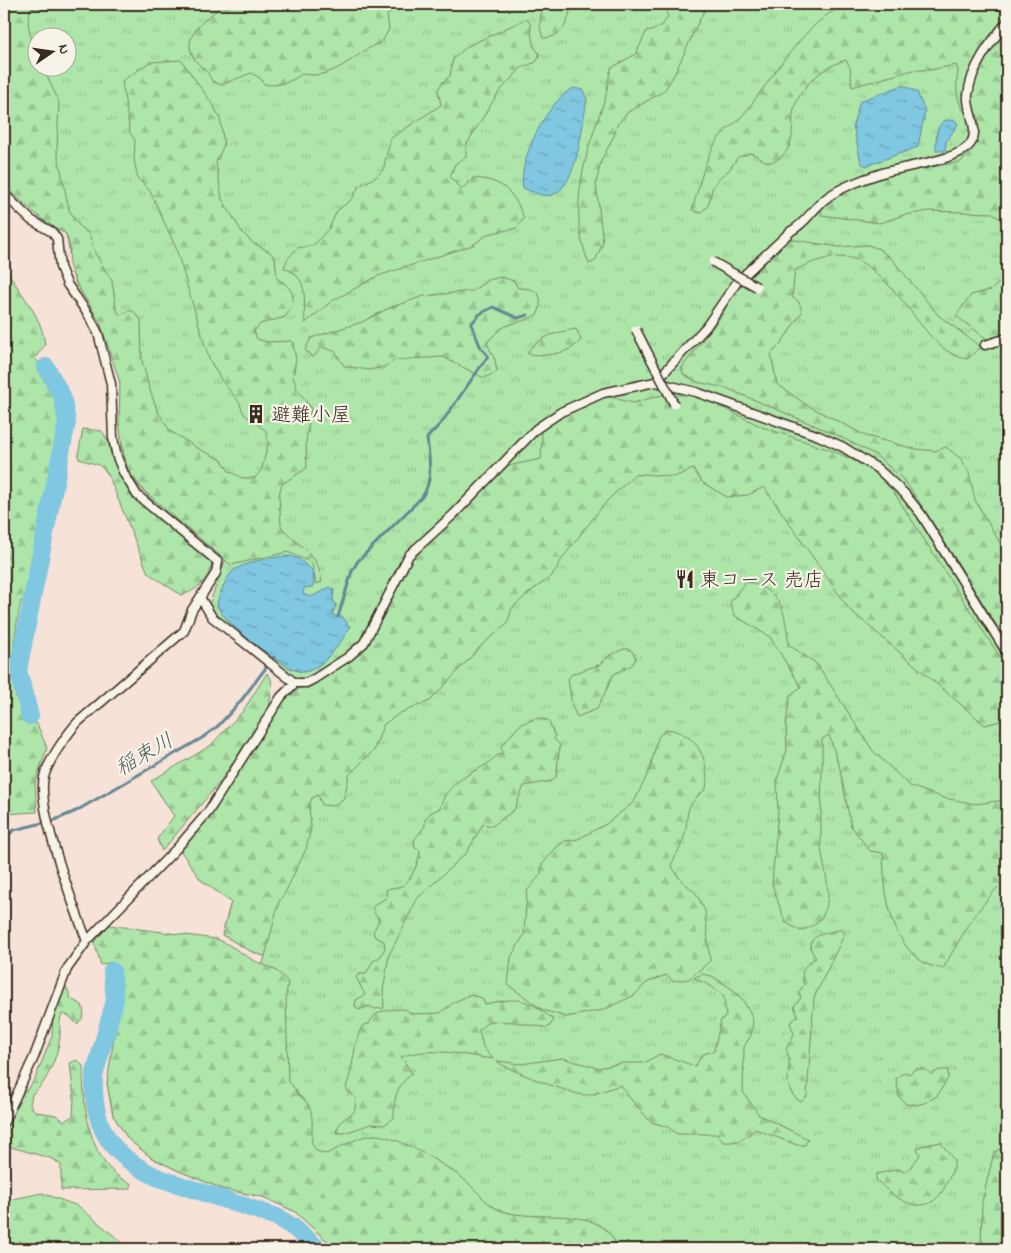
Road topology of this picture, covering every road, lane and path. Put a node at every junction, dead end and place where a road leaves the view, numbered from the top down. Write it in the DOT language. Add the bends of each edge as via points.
graph roads {
  1 [pos="1007,22"];
  2 [pos="4,194"];
  3 [pos="713,262"];
  4 [pos="757,287"];
  5 [pos="636,330"];
  6 [pos="1007,338"];
  7 [pos="984,345"];
  8 [pos="655,382"];
  9 [pos="674,404"];
  10 [pos="201,599"];
  11 [pos="1007,654"];
  12 [pos="295,683"];
  13 [pos="87,941"];
  14 [pos="4,1122"];
  1 -- 8 [label="street" via="977,65 972,79 968,96 974,136 970,145 959,153 884,172 826,198 800,226 737,282 706,327"];
  2 -- 10 [label="street" via="31,220 52,232 57,240 60,268 67,284 98,333 111,384 113,438 124,474 138,495 218,562 216,573"];
  3 -- 4 [label="street, bridge"];
  5 -- 9 [label="street, bridge"];
  6 -- 7 [label="street"];
  8 -- 11 [label="street" via="696,392 819,436 878,469 921,514"];
  8 -- 12 [label="street" via="603,393 560,412 536,429 454,514 408,555 364,643 314,679"];
  10 -- 12 [label="street" via="212,617"];
  10 -- 13 [label="street" via="179,637 69,732 44,775 42,789 48,828"];
  12 -- 13 [label="street" via="281,697 208,812"];
  13 -- 14 [label="street" via="67,969 34,1057"];
}
